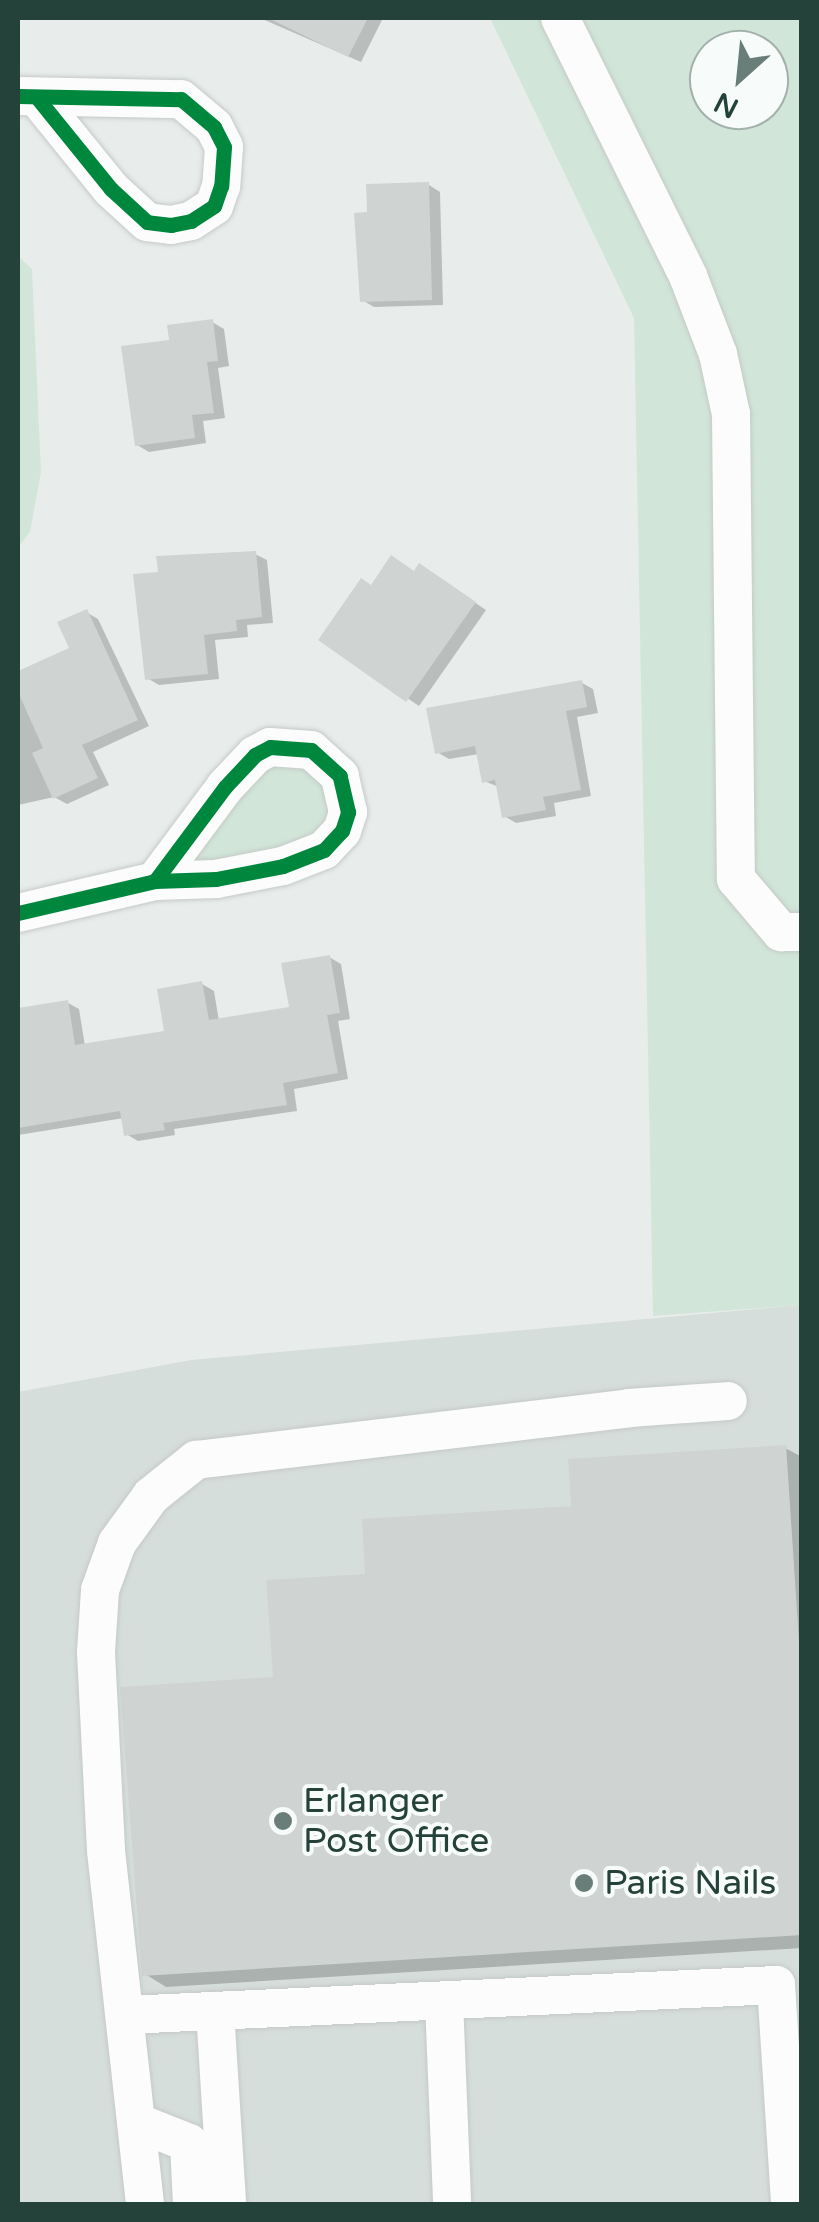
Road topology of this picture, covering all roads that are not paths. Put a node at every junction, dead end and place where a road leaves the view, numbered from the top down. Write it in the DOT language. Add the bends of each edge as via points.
graph roads {
  1 [pos="560,18"];
  2 [pos="28,97"];
  3 [pos="155,881"];
  4 [pos="18,913"];
  5 [pos="802,932"];
  6 [pos="728,1402"];
  7 [pos="789,1983"];
  8 [pos="444,2000"];
  9 [pos="215,2011"];
  10 [pos="126,2015"];
  11 [pos="136,2122"];
  12 [pos="144,2204"];
  13 [pos="192,2204"];
  14 [pos="226,2204"];
  15 [pos="452,2204"];
  16 [pos="790,2204"];
  1 -- 5 [label="street" via="688,276 718,354 731,414 736,879 781,932"];
  2 -- 2 [label="street" via="147,222 191,221 214,206 224,147 214,127 181,99"];
  3 -- 3 [label="street" via="216,880 324,850 342,831 348,812 340,776 311,750 270,748 255,755"];
  3 -- 4 [label="street"];
  6 -- 10 [label="street" via="196,1460 151,1496 111,1558 100,1590 96,1640 106,1850"];
  7 -- 8 [label="street"];
  7 -- 16 [label="street"];
  8 -- 9 [label="street"];
  8 -- 15 [label="street"];
  9 -- 10 [label="street"];
  9 -- 14 [label="street"];
  10 -- 11 [label="street"];
  11 -- 12 [label="street"];
  11 -- 13 [label="street" via="188,2144"];
}
